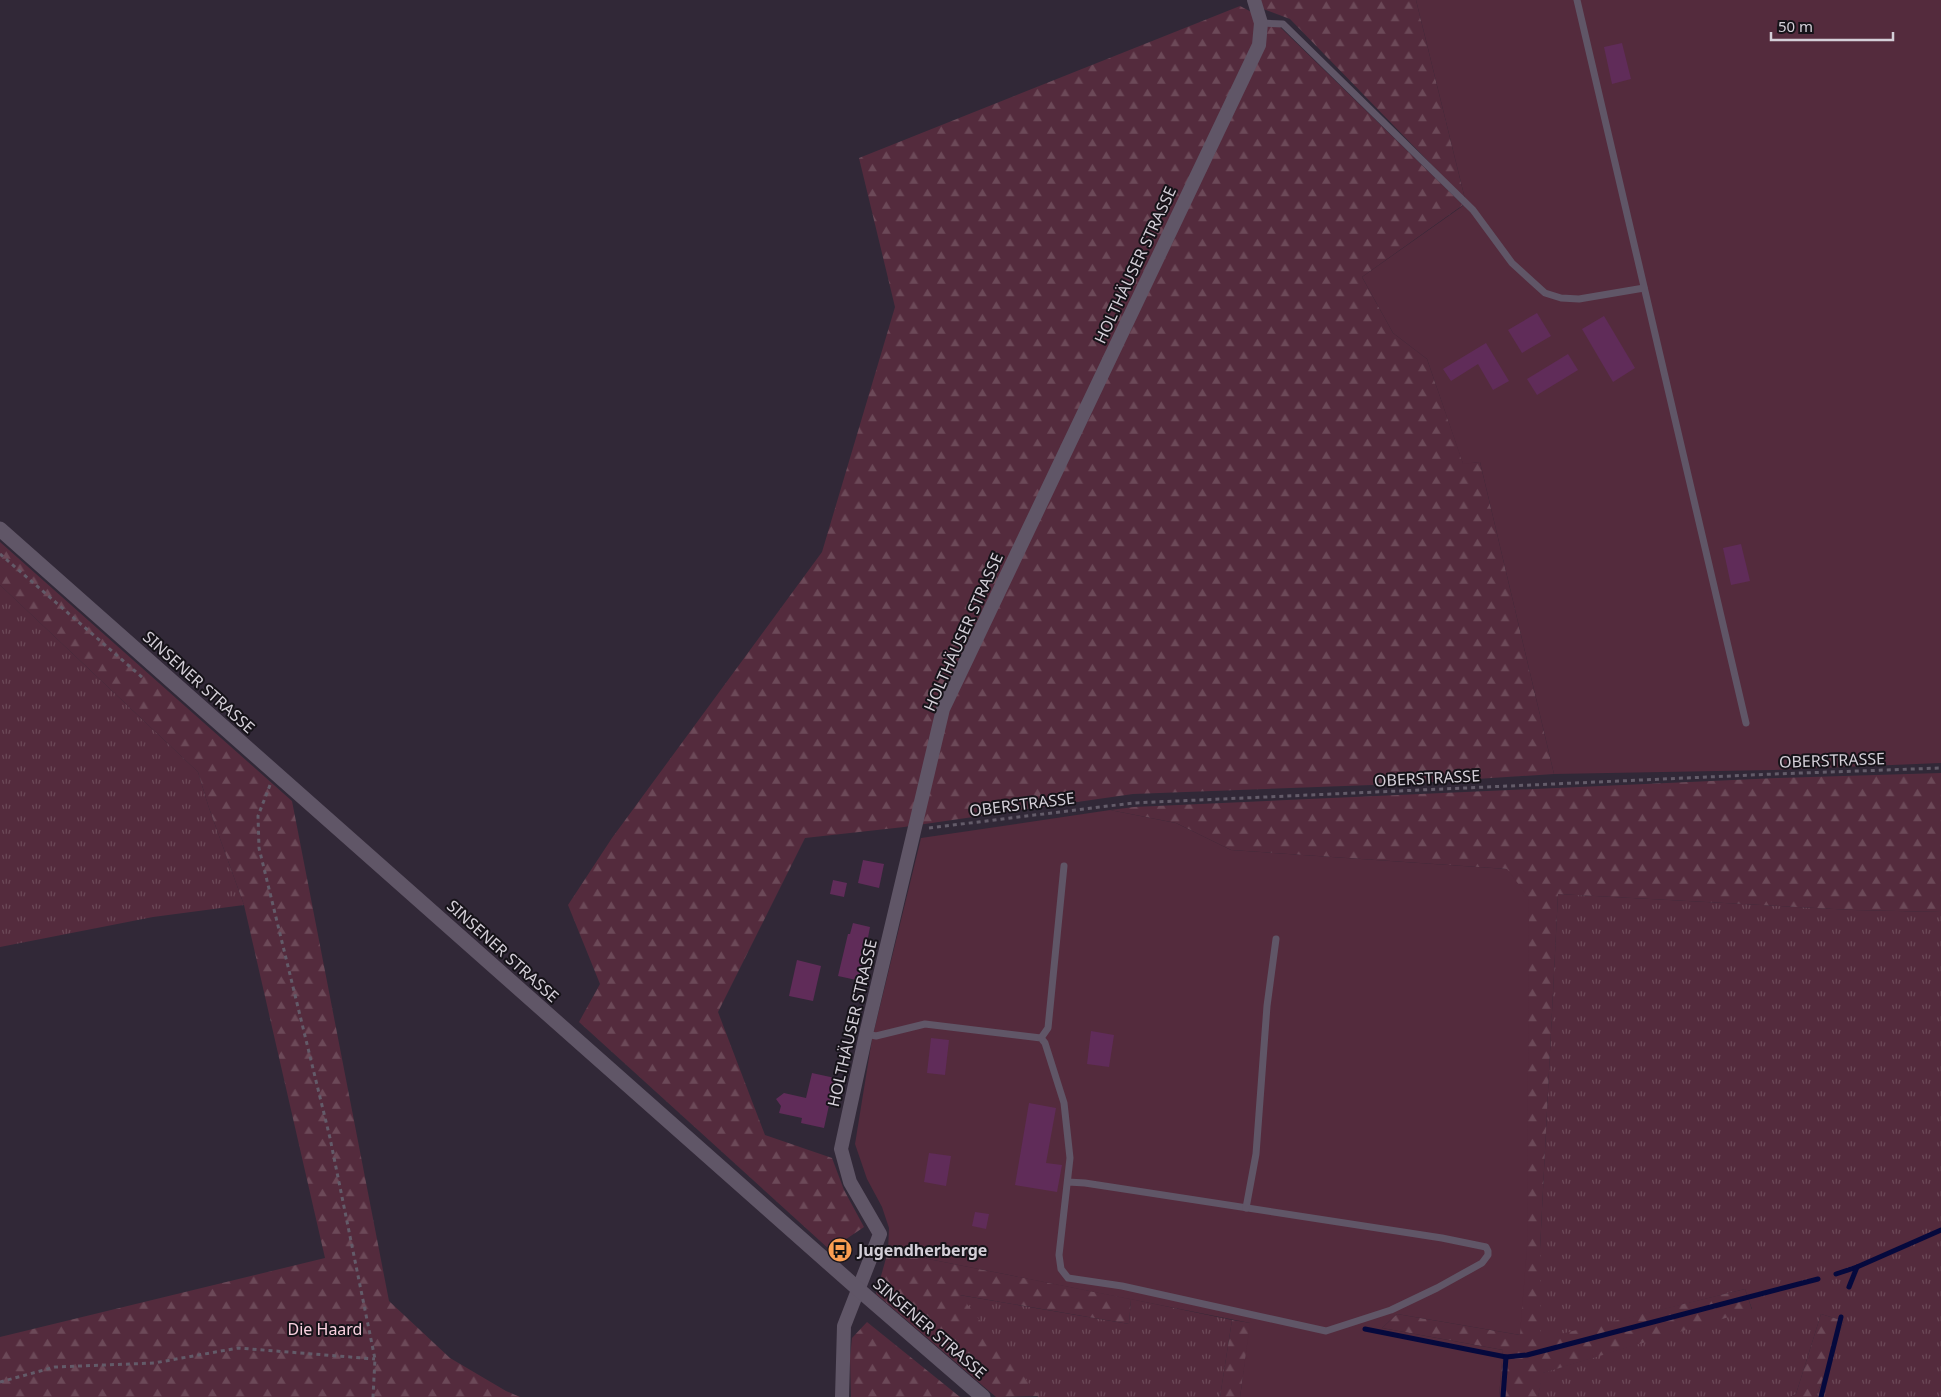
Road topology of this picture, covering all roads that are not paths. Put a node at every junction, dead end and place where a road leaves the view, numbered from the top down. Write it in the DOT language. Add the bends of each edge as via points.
graph roads {
  1 [pos="1254,0"];
  2 [pos="1577,0"];
  3 [pos="1261,23"];
  4 [pos="1644,288"];
  5 [pos="0,529"];
  6 [pos="1746,723"];
  7 [pos="1064,866"];
  8 [pos="1276,939"];
  9 [pos="866,1034"];
  10 [pos="1040,1038"];
  11 [pos="1068,1182"];
  12 [pos="1246,1208"];
  13 [pos="858,1288"];
  14 [pos="842,1397"];
  15 [pos="983,1397"];
  1 -- 3 [label="street, HOLTHÄUSER STRASSE"];
  2 -- 4 [label="lane"];
  3 -- 4 [label="lane" via="1283,24 1473,210 1512,262 1544,293 1579,299"];
  3 -- 9 [label="street, HOLTHÄUSER STRASSE" via="1259,45 943,709"];
  4 -- 6 [label="lane"];
  5 -- 13 [label="main road, SINSENER STRASSE"];
  7 -- 10 [label="lane" via="1048,1028"];
  8 -- 12 [label="lane" via="1267,1006 1256,1154"];
  9 -- 10 [label="lane" via="876,1036 925,1024"];
  9 -- 13 [label="street, HOLTHÄUSER STRASSE" via="841,1149 850,1182 880,1234"];
  10 -- 11 [label="lane" via="1045,1043 1064,1102 1070,1158"];
  11 -- 12 [label="lane"];
  11 -- 12 [label="lane" via="1059,1256 1061,1269 1068,1278 1122,1286 1326,1331 1399,1306 1482,1263 1488,1255 1486,1247"];
  13 -- 14 [label="street, HOLTHÄUSER STRASSE" via="844,1326"];
  13 -- 15 [label="main road, SINSENER STRASSE"];
}
